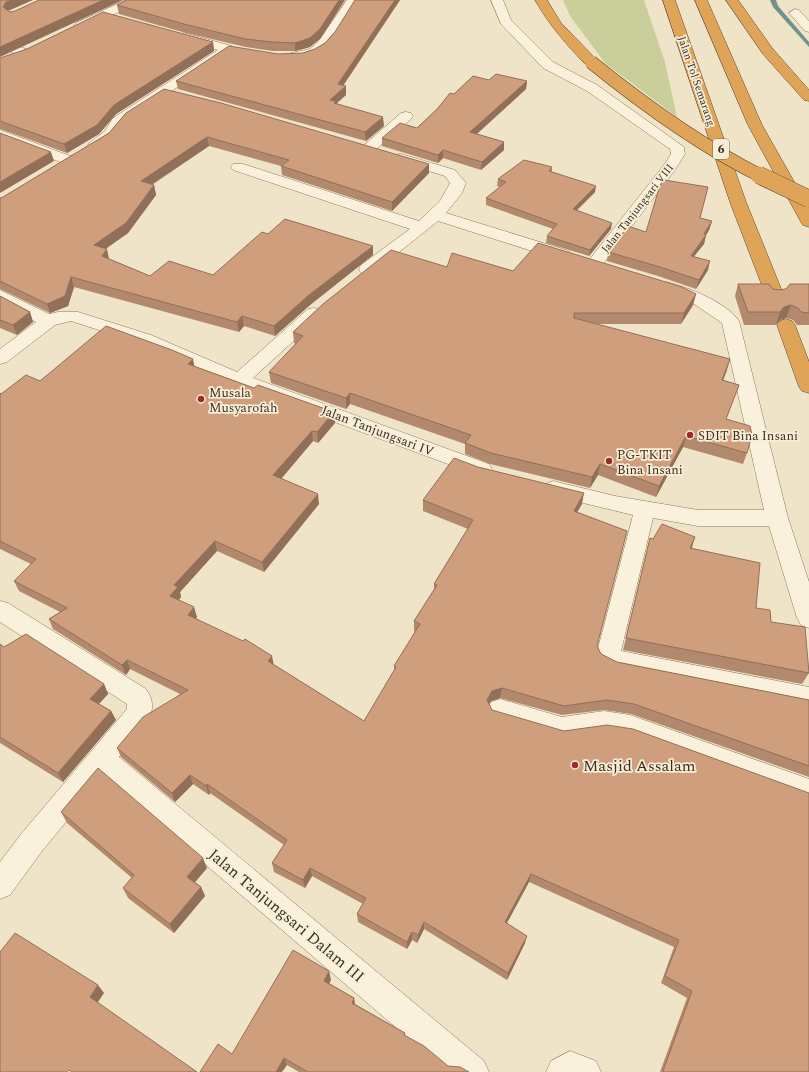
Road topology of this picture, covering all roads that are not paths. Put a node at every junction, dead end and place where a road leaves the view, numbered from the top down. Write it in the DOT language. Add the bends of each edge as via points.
graph roads {
  1 [pos="135,0"];
  2 [pos="353,0"];
  3 [pos="497,0"];
  4 [pos="541,0"];
  5 [pos="669,0"];
  6 [pos="702,0"];
  7 [pos="732,0"];
  8 [pos="795,13"];
  9 [pos="105,15"];
  10 [pos="127,21"];
  11 [pos="809,28"];
  12 [pos="69,31"];
  13 [pos="170,33"];
  14 [pos="0,44"];
  15 [pos="39,46"];
  16 [pos="228,49"];
  17 [pos="243,52"];
  18 [pos="25,53"];
  19 [pos="282,56"];
  20 [pos="6,60"];
  21 [pos="164,92"];
  22 [pos="184,97"];
  23 [pos="809,98"];
  24 [pos="406,116"];
  25 [pos="0,134"];
  26 [pos="78,154"];
  27 [pos="238,167"];
  28 [pos="55,168"];
  29 [pos="809,198"];
  30 [pos="436,215"];
  31 [pos="809,222"];
  32 [pos="420,226"];
  33 [pos="354,281"];
  34 [pos="650,282"];
  35 [pos="0,285"];
  36 [pos="0,290"];
  37 [pos="0,295"];
  38 [pos="775,296"];
  39 [pos="323,305"];
  40 [pos="49,321"];
  41 [pos="786,325"];
  42 [pos="0,358"];
  43 [pos="239,380"];
  44 [pos="809,387"];
  45 [pos="500,475"];
  46 [pos="536,484"];
  47 [pos="645,509"];
  48 [pos="777,518"];
  49 [pos="0,610"];
  50 [pos="809,618"];
  51 [pos="809,698"];
  52 [pos="500,710"];
  53 [pos="102,758"];
  54 [pos="809,791"];
  55 [pos="0,885"];
  56 [pos="473,1072"];
  57 [pos="562,1072"];
  58 [pos="585,1072"];
  1 -- 9 [label="street"];
  2 -- 19 [label="street" via="322,45 314,52"];
  3 -- 30 [label="street, Jalan Tanjungsari VIII" via="505,21 548,65 592,88 676,147 678,154 601,267"];
  4 -- 29 [label="highway, 6, bridge" via="567,38 628,94 705,146 740,166"];
  5 -- 38 [label="highway, Jalan Tol Semarang / 6" via="738,202"];
  6 -- 31 [label="highway" via="755,125"];
  7 -- 23 [label="highway" via="790,80"];
  8 -- 11 [label="street"];
  9 -- 10 [label="street"];
  9 -- 12 [label="street"];
  13 -- 16 [label="street"];
  14 -- 18 [label="street"];
  15 -- 18 [label="street"];
  16 -- 17 [label="street"];
  16 -- 21 [label="street"];
  18 -- 20 [label="street"];
  21 -- 22 [label="street"];
  21 -- 26 [label="street" via="118,121 110,134"];
  24 -- 30 [label="street" via="362,146 450,174 455,178 457,188"];
  25 -- 26 [label="street"];
  26 -- 28 [label="street"];
  27 -- 32 [label="street"];
  30 -- 32 [label="street"];
  32 -- 33 [label="street"];
  34 -- 48 [label="street" via="699,299 714,307 730,321"];
  35 -- 36 [label="street"];
  37 -- 40 [label="street"];
  39 -- 43 [label="street"];
  40 -- 42 [label="street, Jalan Tanjungsari IV"];
  40 -- 43 [label="street, Jalan Tanjungsari IV" via="72,316 145,339"];
  41 -- 44 [label="highway"];
  43 -- 45 [label="street, Jalan Tanjungsari IV"];
  46 -- 47 [label="street"];
  47 -- 48 [label="street" via="698,518"];
  47 -- 51 [label="street" via="608,656 614,660"];
  48 -- 50 [label="street"];
  49 -- 53 [label="street" via="137,696 140,701 140,713"];
  52 -- 54 [label="street" via="562,728 604,722 630,726"];
  53 -- 55 [label="street"];
  53 -- 56 [label="street, Jalan Tanjungsari Dalam III"];
  57 -- 58 [label="street" via="570,1067"];
}
